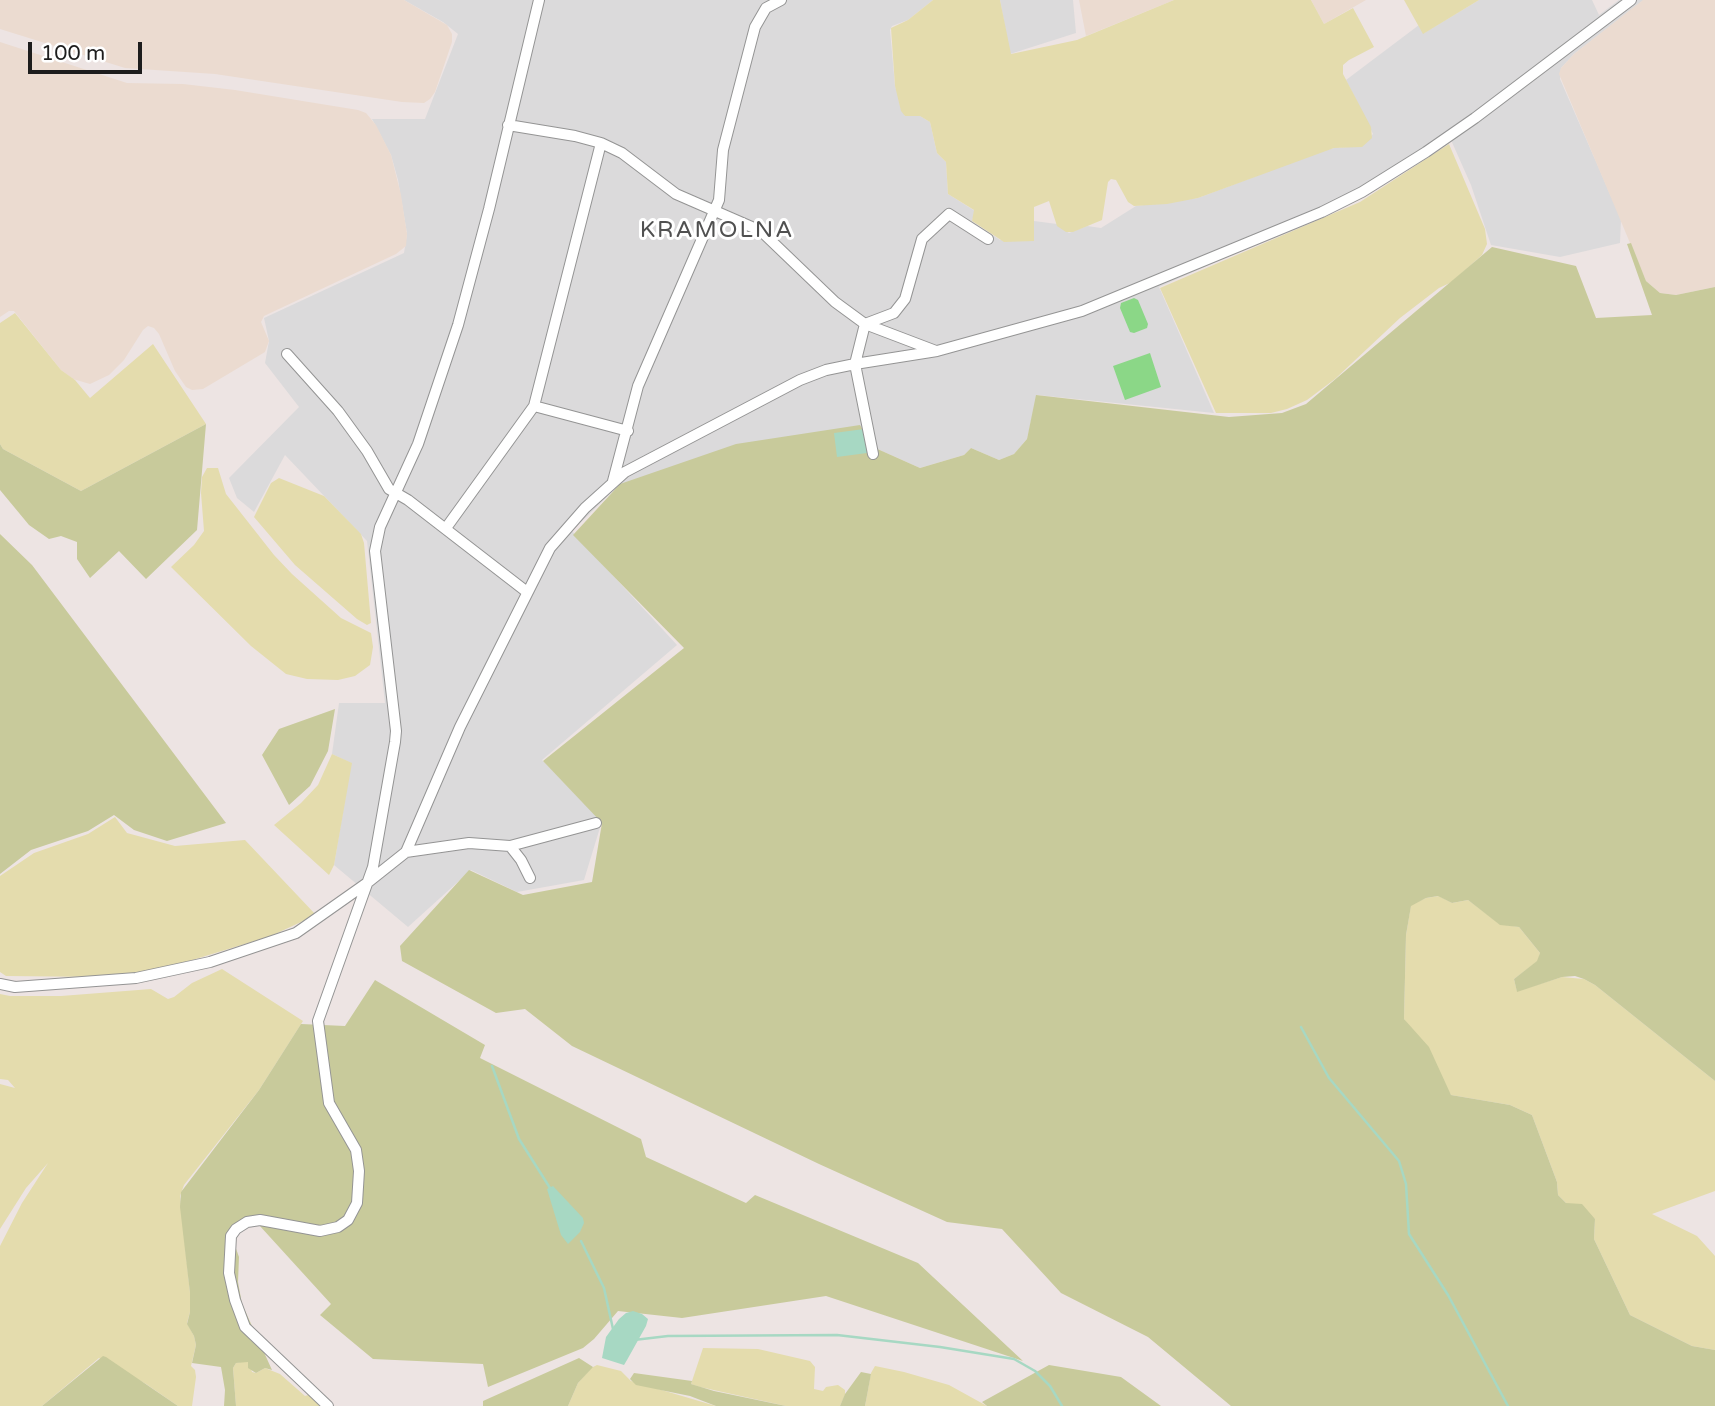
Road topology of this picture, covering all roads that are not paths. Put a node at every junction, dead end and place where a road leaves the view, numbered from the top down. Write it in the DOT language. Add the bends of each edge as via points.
graph roads {
  1 [pos="539,0"];
  2 [pos="781,0"];
  3 [pos="1631,0"];
  4 [pos="508,125"];
  5 [pos="601,143"];
  6 [pos="716,210"];
  7 [pos="988,239"];
  8 [pos="865,324"];
  9 [pos="937,351"];
  10 [pos="287,354"];
  11 [pos="855,364"];
  12 [pos="534,407"];
  13 [pos="628,431"];
  14 [pos="873,454"];
  15 [pos="613,481"];
  16 [pos="395,491"];
  17 [pos="446,527"];
  18 [pos="527,592"];
  19 [pos="596,823"];
  20 [pos="510,846"];
  21 [pos="406,852"];
  22 [pos="530,878"];
  23 [pos="367,883"];
  24 [pos="0,984"];
  25 [pos="328,1406"];
  1 -- 4 [label="street"];
  2 -- 6 [label="street" via="766,8 755,27 728,126"];
  3 -- 9 [label="street" via="1445,139 1362,192 1082,311"];
  4 -- 5 [label="street"];
  4 -- 16 [label="street" via="458,325 418,444"];
  5 -- 6 [label="street" via="622,153 676,194"];
  5 -- 12 [label="street"];
  6 -- 8 [label="street" via="761,231 835,302"];
  6 -- 13 [label="street" via="638,386"];
  7 -- 8 [label="street" via="949,214 922,239 905,299 894,313"];
  8 -- 9 [label="street"];
  8 -- 11 [label="street"];
  9 -- 11 [label="street"];
  10 -- 16 [label="street" via="338,411 384,482"];
  11 -- 14 [label="street"];
  11 -- 15 [label="street" via="800,380"];
  12 -- 13 [label="street"];
  12 -- 17 [label="street"];
  13 -- 15 [label="street"];
  15 -- 18 [label="street" via="550,548"];
  16 -- 17 [label="street"];
  16 -- 23 [label="street" via="375,551 396,730"];
  17 -- 18 [label="street"];
  18 -- 21 [label="street" via="460,727"];
  19 -- 20 [label="street"];
  20 -- 21 [label="street" via="469,843"];
  20 -- 22 [label="street"];
  21 -- 23 [label="street"];
  23 -- 24 [label="street" via="296,933 210,962 136,978 15,987"];
  23 -- 25 [label="street" via="318,1021 329,1103 356,1150 357,1203 348,1220 320,1231 260,1220 247,1222 231,1236 229,1257 235,1300 245,1327"];
}
